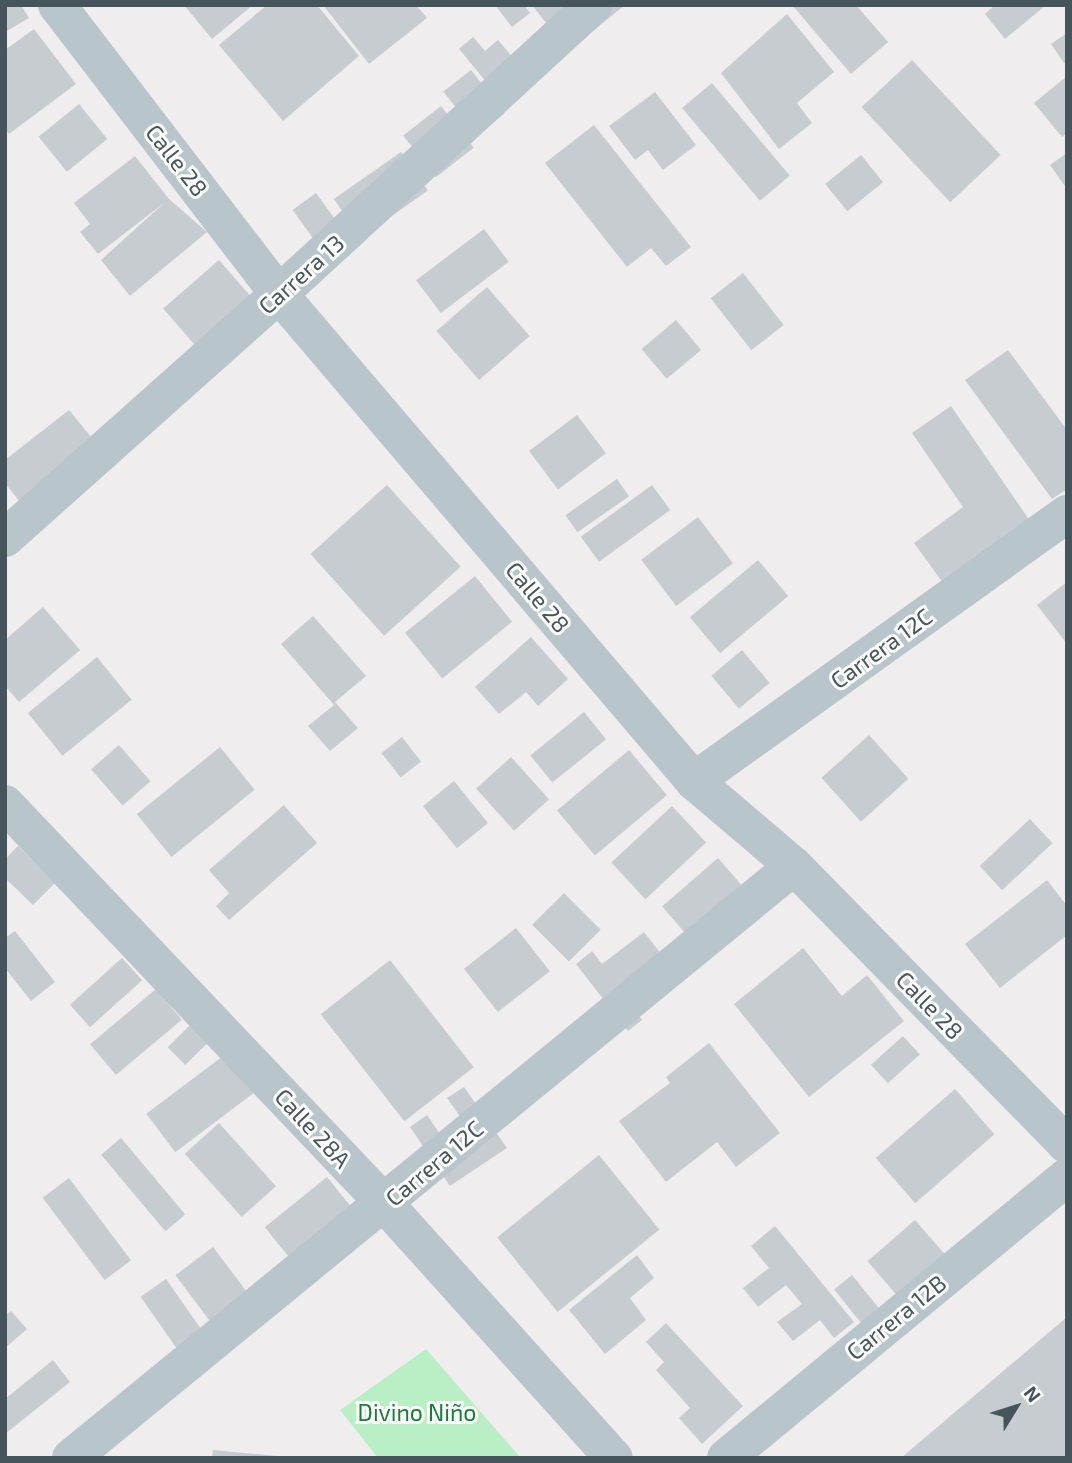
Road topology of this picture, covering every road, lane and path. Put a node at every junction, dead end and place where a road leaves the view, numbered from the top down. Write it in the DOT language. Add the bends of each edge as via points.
graph roads {
  1 [pos="57,5"];
  2 [pos="593,5"];
  3 [pos="279,294"];
  4 [pos="1067,514"];
  5 [pos="5,538"];
  6 [pos="694,781"];
  7 [pos="5,804"];
  8 [pos="794,866"];
  9 [pos="1067,1145"];
  10 [pos="1067,1177"];
  11 [pos="385,1204"];
  12 [pos="71,1458"];
  13 [pos="614,1458"];
  14 [pos="726,1458"];
  1 -- 3 [label="street, Calle 28"];
  2 -- 3 [label="street, Carrera 13"];
  3 -- 5 [label="street, Carrera 13"];
  3 -- 6 [label="street, Calle 28"];
  4 -- 6 [label="street, Carrera 12C"];
  6 -- 8 [label="street, Calle 28"];
  7 -- 11 [label="street, Calle 28A"];
  8 -- 9 [label="street, Calle 28"];
  8 -- 11 [label="street, Carrera 12C"];
  10 -- 14 [label="street, Carrera 12B"];
  11 -- 12 [label="street, Carrera 12C"];
  11 -- 13 [label="street, Calle 28A"];
}
